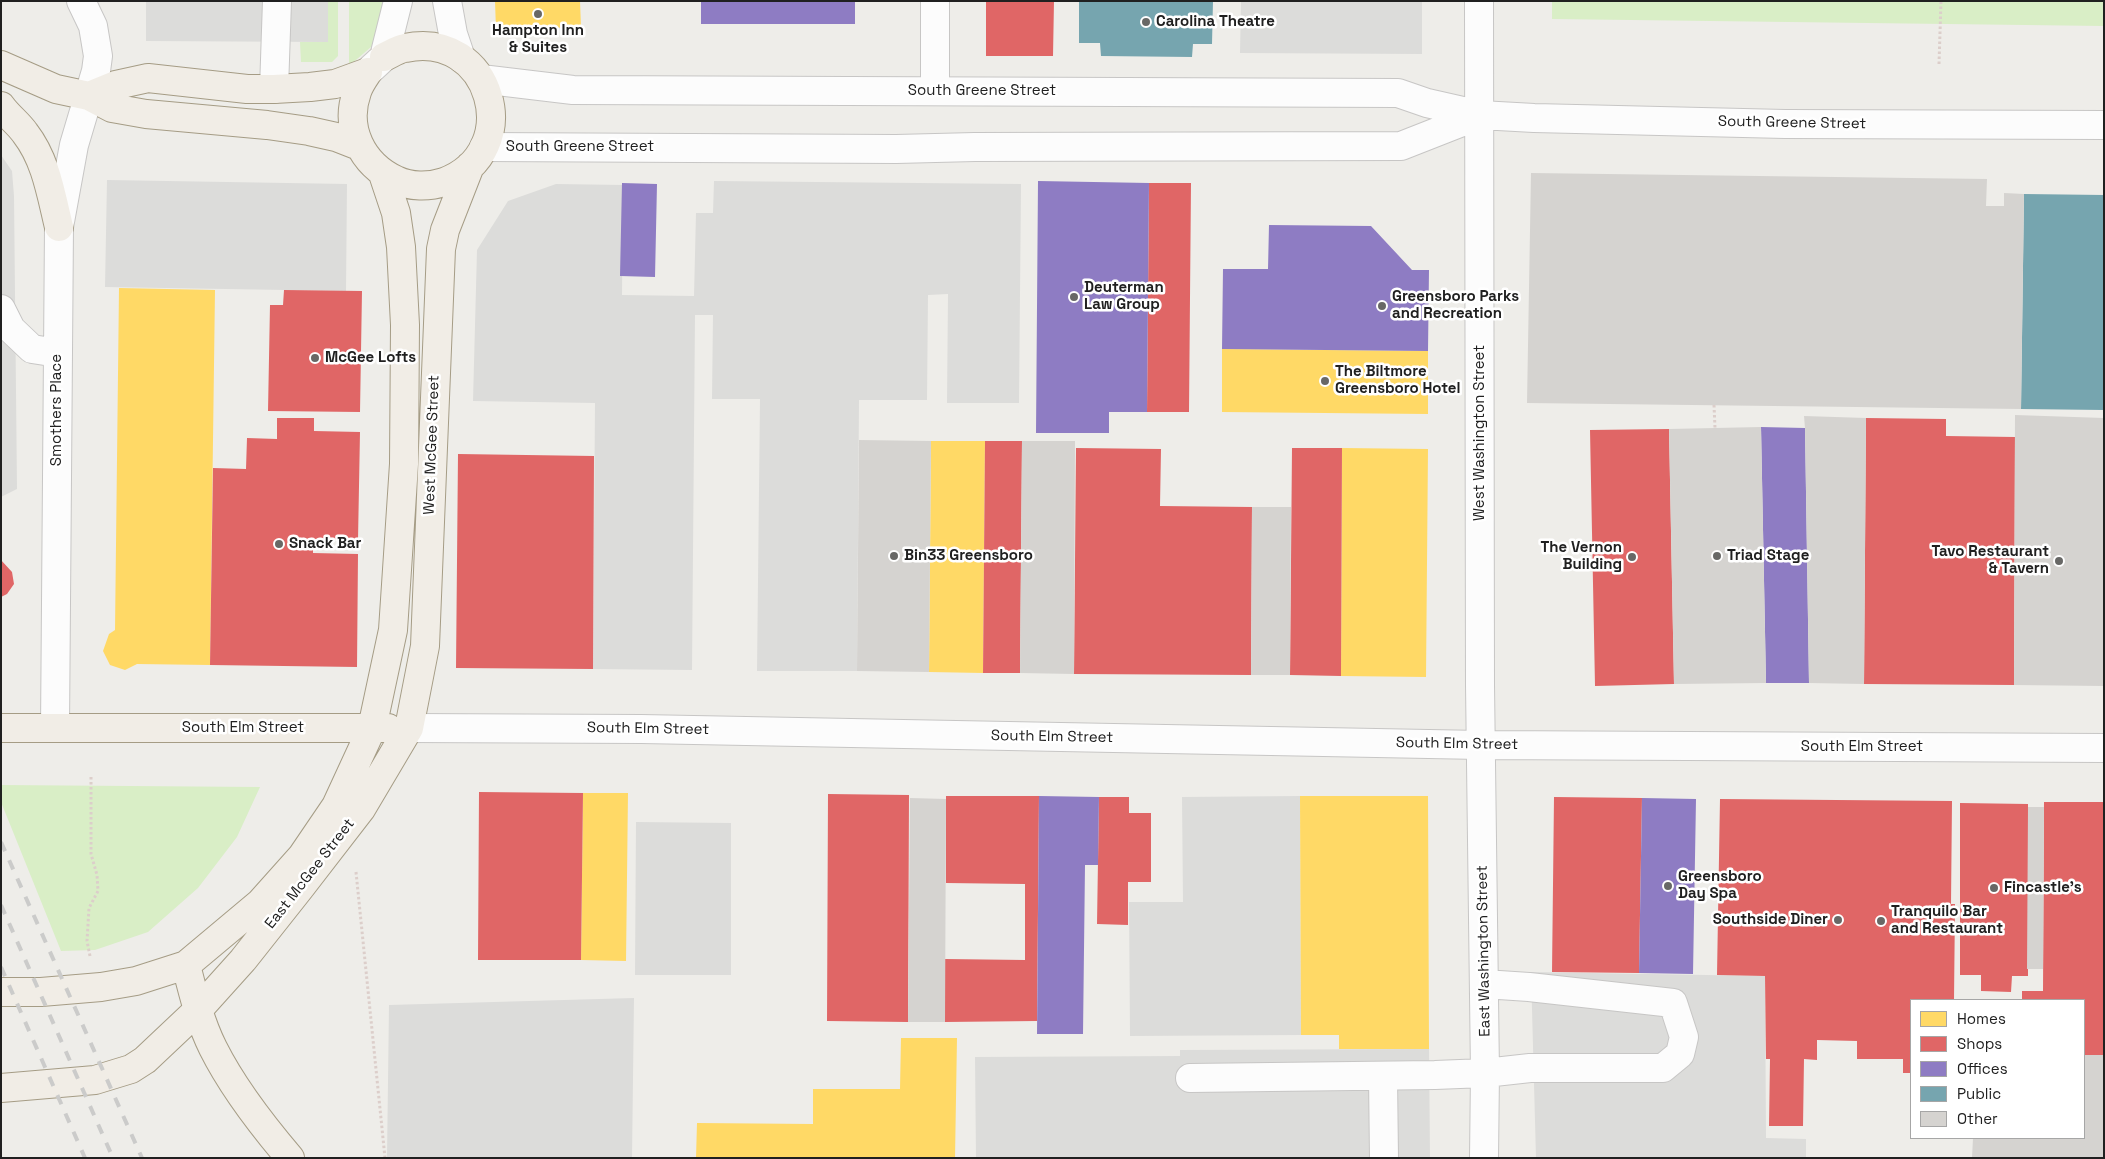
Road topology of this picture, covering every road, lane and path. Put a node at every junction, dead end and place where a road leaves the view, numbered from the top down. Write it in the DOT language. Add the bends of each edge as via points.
graph roads {
  1 [pos="81,1"];
  2 [pos="277,1"];
  3 [pos="398,1"];
  4 [pos="447,1"];
  5 [pos="936,1"];
  6 [pos="1479,1"];
  7 [pos="1941,1"];
  8 [pos="461,58"];
  9 [pos="376,64"];
  10 [pos="1939,64"];
  11 [pos="1,66"];
  12 [pos="481,79"];
  13 [pos="274,89"];
  14 [pos="935,90"];
  15 [pos="89,96"];
  16 [pos="1,106"];
  17 [pos="1480,115"];
  18 [pos="2104,125"];
  19 [pos="359,146"];
  20 [pos="477,157"];
  21 [pos="383,174"];
  22 [pos="59,227"];
  23 [pos="1,309"];
  24 [pos="58,353"];
  25 [pos="1714,406"];
  26 [pos="1715,428"];
  27 [pos="1,728"];
  28 [pos="54,728"];
  29 [pos="372,728"];
  30 [pos="409,728"];
  31 [pos="1481,744"];
  32 [pos="2104,748"];
  33 [pos="91,778"];
  34 [pos="350,824"];
  35 [pos="90,959"];
  36 [pos="186,965"];
  37 [pos="1484,984"];
  38 [pos="1,992"];
  39 [pos="198,1010"];
  40 [pos="1485,1073"];
  41 [pos="1383,1076"];
  42 [pos="1190,1078"];
  43 [pos="1,1088"];
  44 [pos="290,1158"];
  45 [pos="385,1158"];
  46 [pos="1384,1158"];
  47 [pos="1484,1158"];
  1 -- 15 [label="street, Smothers Place" via="93,26 98,56"];
  2 -- 13 [label="street"];
  3 -- 9 [label="street"];
  4 -- 8 [label="street"];
  5 -- 14 [label="street"];
  6 -- 17 [label="street, West Washington Street"];
  7 -- 10 [label="path"];
  8 -- 9 [label="main road" via="444,49 426,46 404,48"];
  8 -- 12 [label="main road"];
  9 -- 13 [label="main road" via="335,84"];
  9 -- 19 [label="main road" via="357,91 352,114"];
  11 -- 15 [label="main road" via="56,89"];
  12 -- 14 [label="street, South Greene Street" via="573,90"];
  12 -- 20 [label="main road" via="492,113 490,130"];
  13 -- 15 [label="main road" via="148,78 116,84"];
  14 -- 17 [label="street, South Greene Street" via="1398,93"];
  15 -- 19 [label="main road" via="112,108 267,124 318,133"];
  15 -- 22 [label="street, Smothers Place" via="74,145"];
  16 -- 22 [label="main road" via="39,155"];
  17 -- 18 [label="street, South Greene Street" via="1784,124"];
  17 -- 20 [label="street, South Greene Street" via="1401,146 975,147"];
  17 -- 31 [label="street, West Washington Street"];
  19 -- 21 [label="main road"];
  20 -- 21 [label="main road" via="455,178 437,184 418,186"];
  20 -- 30 [label="main road, West McGee Street" via="445,230 441,249 425,646"];
  21 -- 29 [label="main road, West McGee Street" via="396,212 401,247 405,325 404,464 393,630"];
  22 -- 24 [label="street, Smothers Place"];
  23 -- 24 [label="street" via="11,328 32,349"];
  24 -- 28 [label="street, Smothers Place"];
  25 -- 26 [label="path"];
  27 -- 28 [label="main road, South Elm Street"];
  28 -- 29 [label="main road, South Elm Street"];
  29 -- 30 [label="main road, South Elm Street"];
  29 -- 36 [label="main road, East McGee Street" via="336,806 302,856 260,903"];
  30 -- 31 [label="street, South Elm Street"];
  30 -- 34 [label="main road, East McGee Street"];
  31 -- 32 [label="street, South Elm Street"];
  31 -- 37 [label="street, East Washington Street"];
  33 -- 35 [label="path" via="91,854 98,891 89,908 87,941"];
  34 -- 39 [label="main road, East McGee Street"];
  34 -- 45 [label="path"];
  36 -- 38 [label="main road" via="136,981 41,992"];
  36 -- 39 [label="main road"];
  37 -- 40 [label="street, East Washington Street"];
  37 -- 40 [label="street" via="1673,1003 1684,1037 1680,1054 1663,1068 1530,1068"];
  39 -- 43 [label="main road, East McGee Street" via="131,1069 95,1080"];
  39 -- 44 [label="main road" via="213,1048 242,1095 257,1119"];
  40 -- 41 [label="street"];
  40 -- 47 [label="street, East Washington Street"];
  41 -- 42 [label="street"];
  41 -- 46 [label="street"];
}
